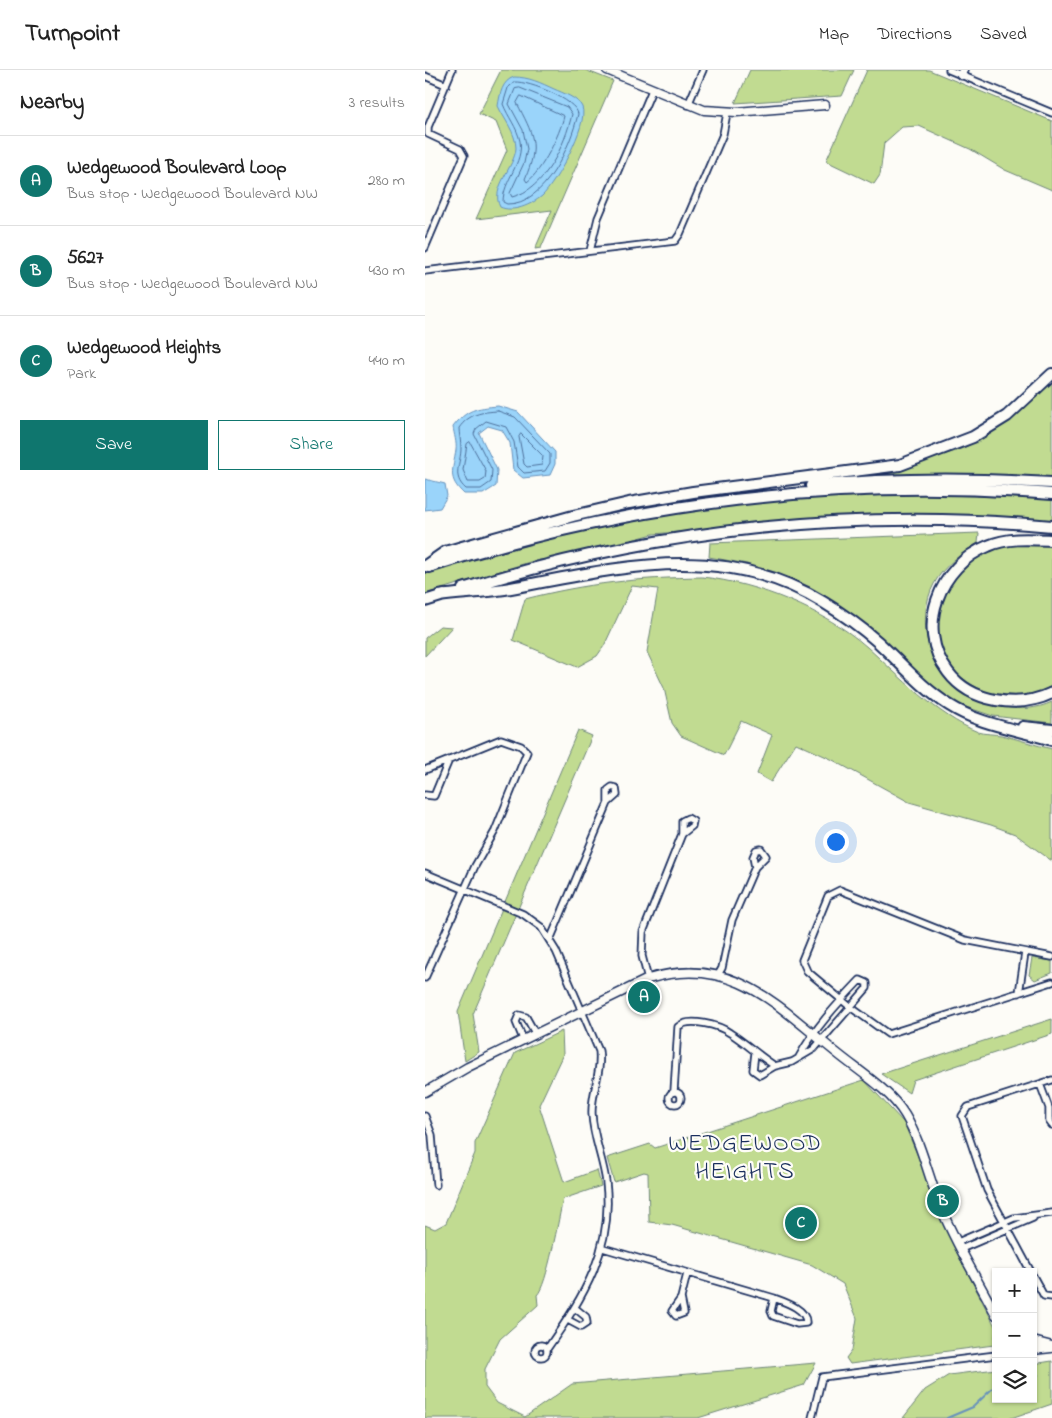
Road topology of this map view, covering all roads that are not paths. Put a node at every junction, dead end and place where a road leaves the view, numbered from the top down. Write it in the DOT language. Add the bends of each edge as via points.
graph roads {
  1 [pos="452,70"];
  2 [pos="607,70"];
  3 [pos="703,70"];
  4 [pos="949,70"];
  5 [pos="962,72"];
  6 [pos="425,76"];
  7 [pos="446,85"];
  8 [pos="652,90"];
  9 [pos="688,104"];
  10 [pos="825,105"];
  11 [pos="727,113"];
  12 [pos="1052,113"];
  13 [pos="425,248"];
  14 [pos="590,251"];
  15 [pos="425,271"];
  16 [pos="1052,374"];
  17 [pos="1052,483"];
  18 [pos="1052,494"];
  19 [pos="750,498"];
  20 [pos="1052,526"];
  21 [pos="1052,540"];
  22 [pos="425,567"];
  23 [pos="439,596"];
  24 [pos="425,601"];
  25 [pos="1052,693"];
  26 [pos="994,724"];
  27 [pos="1052,730"];
  28 [pos="1052,740"];
  29 [pos="449,760"];
  30 [pos="425,770"];
  31 [pos="425,794"];
  32 [pos="608,803"];
  33 [pos="682,834"];
  34 [pos="755,867"];
  35 [pos="425,873"];
  36 [pos="465,890"];
  37 [pos="550,940"];
  38 [pos="1025,953"];
  39 [pos="1052,957"];
  40 [pos="718,975"];
  41 [pos="425,978"];
  42 [pos="648,979"];
  43 [pos="1052,982"];
  44 [pos="1019,993"];
  45 [pos="842,999"];
  46 [pos="849,1006"];
  47 [pos="582,1011"];
  48 [pos="535,1033"];
  49 [pos="814,1035"];
  50 [pos="523,1039"];
  51 [pos="821,1041"];
  52 [pos="755,1053"];
  53 [pos="799,1057"];
  54 [pos="775,1066"];
  55 [pos="1052,1080"];
  56 [pos="1040,1084"];
  57 [pos="425,1092"];
  58 [pos="675,1092"];
  59 [pos="1051,1109"];
  60 [pos="425,1116"];
  61 [pos="1052,1125"];
  62 [pos="436,1185"];
  63 [pos="1052,1213"];
  64 [pos="1006,1226"];
  65 [pos="959,1245"];
  66 [pos="603,1248"];
  67 [pos="1029,1268"];
  68 [pos="687,1274"];
  69 [pos="1037,1283"];
  70 [pos="1052,1297"];
  71 [pos="681,1298"];
  72 [pos="774,1298"];
  73 [pos="575,1308"];
  74 [pos="994,1313"];
  75 [pos="568,1320"];
  76 [pos="1037,1342"];
  77 [pos="1052,1347"];
  78 [pos="547,1349"];
  79 [pos="1037,1349"];
  80 [pos="992,1356"];
  81 [pos="812,1418"];
  1 -- 7 [label="street"];
  2 -- 8 [label="street"];
  3 -- 9 [label="street"];
  4 -- 5 [label="street"];
  5 -- 12 [label="street"];
  6 -- 7 [label="street"];
  7 -- 13 [label="street" via="428,134 460,149 464,156"];
  8 -- 9 [label="street"];
  8 -- 14 [label="street" via="597,218"];
  9 -- 11 [label="street"];
  10 -- 11 [label="street"];
  11 -- 14 [label="street" via="723,134 678,238 664,243"];
  14 -- 15 [label="street"];
  16 -- 22 [label="highway" via="1007,416 973,437 900,465 629,503 445,552"];
  17 -- 19 [label="highway" via="939,479 860,481"];
  18 -- 19 [label="highway" via="914,489"];
  19 -- 22 [label="highway" via="599,522"];
  20 -- 23 [label="highway" via="975,520 885,520 737,530 609,552 510,575"];
  21 -- 25 [label="highway" via="1005,541 973,553 954,569 939,591 933,621 937,652 943,664 948,673 968,689 1006,702 1020,702"];
  23 -- 24 [label="highway"];
  23 -- 26 [label="highway" via="508,588 648,564 683,564 749,572 821,601 864,630 940,699 970,717"];
  26 -- 27 [label="highway"];
  26 -- 28 [label="highway"];
  29 -- 30 [label="street"];
  29 -- 31 [label="street" via="434,796"];
  29 -- 36 [label="street" via="503,739 527,752 495,831"];
  32 -- 37 [label="street"];
  33 -- 42 [label="street" via="643,932 642,956"];
  34 -- 40 [label="street" via="732,920"];
  35 -- 36 [label="street"];
  36 -- 37 [label="street" via="527,917"];
  36 -- 41 [label="street"];
  37 -- 47 [label="street"];
  38 -- 39 [label="street"];
  38 -- 44 [label="street"];
  38 -- 45 [label="street" via="965,940 840,890 828,896 802,960 807,971"];
  40 -- 42 [label="street" via="684,972"];
  40 -- 49 [label="street" via="764,994"];
  42 -- 47 [label="street"];
  43 -- 44 [label="street"];
  44 -- 46 [label="street" via="888,1034"];
  45 -- 46 [label="street"];
  45 -- 46 [label="street" via="860,980 867,983 867,988"];
  45 -- 49 [label="street"];
  46 -- 51 [label="street"];
  47 -- 48 [label="street"];
  47 -- 66 [label="street" via="599,1051 601,1064 592,1113 606,1182 607,1226"];
  48 -- 50 [label="street"];
  48 -- 50 [label="street" via="526,1017 519,1016 516,1022"];
  49 -- 51 [label="street"];
  49 -- 53 [label="street"];
  50 -- 57 [label="street"];
  51 -- 53 [label="street"];
  51 -- 65 [label="street" via="903,1111 939,1204"];
  52 -- 54 [label="street"];
  52 -- 54 [label="street" via="755,1073 763,1074"];
  52 -- 58 [label="street" via="729,1032 708,1025 681,1024 678,1027"];
  53 -- 54 [label="street"];
  55 -- 56 [label="street"];
  56 -- 59 [label="street"];
  56 -- 64 [label="street" via="968,1107 962,1116 987,1190"];
  59 -- 61 [label="street"];
  60 -- 62 [label="street" via="432,1135"];
  63 -- 64 [label="street" via="1014,1218"];
  64 -- 65 [label="street"];
  64 -- 67 [label="street"];
  65 -- 74 [label="street"];
  66 -- 68 [label="street"];
  66 -- 73 [label="street"];
  68 -- 71 [label="street"];
  68 -- 72 [label="street"];
  69 -- 70 [label="street" via="1044,1296"];
  72 -- 72 [label="street" via="773,1316 797,1324 806,1323 799,1311"];
  73 -- 75 [label="street"];
  73 -- 75 [label="street" via="586,1317 587,1323 581,1327"];
  75 -- 78 [label="street"];
  76 -- 77 [label="street"];
  77 -- 79 [label="street"];
  80 -- 81 [label="street" via="822,1377"];
}
